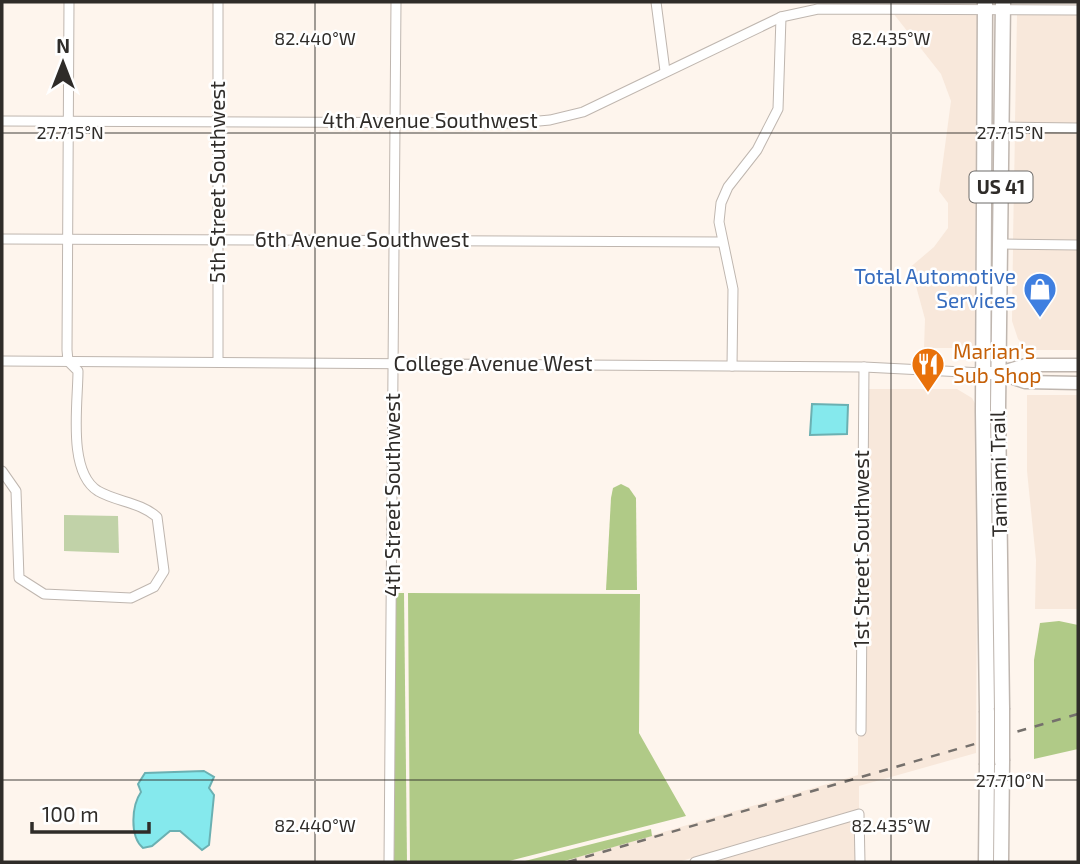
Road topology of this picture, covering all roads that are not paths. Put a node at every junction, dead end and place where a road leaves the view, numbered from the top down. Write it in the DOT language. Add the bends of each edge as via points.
graph roads {
  1 [pos="69,2"];
  2 [pos="218,2"];
  3 [pos="396,2"];
  4 [pos="656,2"];
  5 [pos="985,6"];
  6 [pos="1003,6"];
  7 [pos="1078,10"];
  8 [pos="782,17"];
  9 [pos="666,71"];
  10 [pos="2,121"];
  11 [pos="69,121"];
  12 [pos="218,122"];
  13 [pos="395,123"];
  14 [pos="1002,127"];
  15 [pos="1078,128"];
  16 [pos="985,137"];
  17 [pos="984,225"];
  18 [pos="2,239"];
  19 [pos="68,240"];
  20 [pos="218,240"];
  21 [pos="394,240"];
  22 [pos="722,242"];
  23 [pos="1001,244"];
  24 [pos="1078,245"];
  25 [pos="2,361"];
  26 [pos="68,361"];
  27 [pos="218,362"];
  28 [pos="394,364"];
  29 [pos="1078,365"];
  30 [pos="732,366"];
  31 [pos="864,367"];
  32 [pos="983,373"];
  33 [pos="999,373"];
  34 [pos="1078,383"];
  35 [pos="2,471"];
  36 [pos="861,731"];
  37 [pos="389,862"];
  38 [pos="695,862"];
  39 [pos="860,862"];
  40 [pos="986,862"];
  41 [pos="1001,862"];
  1 -- 11 [label="street"];
  2 -- 12 [label="street, 5th Street Southwest"];
  3 -- 13 [label="street, 4th Street Southwest"];
  4 -- 9 [label="street"];
  5 -- 6 [label="street, 4th Avenue Southwest"];
  5 -- 8 [label="street, 4th Avenue Southwest" via="818,9"];
  5 -- 16 [label="main road, Tamiami Trail / US 41"];
  6 -- 7 [label="street, 4th Avenue Southwest"];
  6 -- 14 [label="main road, Tamiami Trail / US 41"];
  8 -- 9 [label="street, 4th Avenue Southwest"];
  8 -- 22 [label="street" via="778,109 757,150 720,203"];
  9 -- 13 [label="street, 4th Avenue Southwest" via="583,112 550,120"];
  10 -- 11 [label="street, 4th Avenue Southwest"];
  11 -- 12 [label="street, 4th Avenue Southwest"];
  11 -- 19 [label="street"];
  12 -- 13 [label="street, 4th Avenue Southwest"];
  12 -- 20 [label="street, 5th Street Southwest"];
  13 -- 21 [label="street, 4th Street Southwest"];
  14 -- 15 [label="street"];
  14 -- 16 [label="street"];
  14 -- 23 [label="main road, Tamiami Trail / US 41"];
  16 -- 17 [label="main road, Tamiami Trail / US 41"];
  17 -- 23 [label="main road"];
  17 -- 32 [label="main road, Tamiami Trail / US 41"];
  18 -- 19 [label="street, 6th Avenue Southwest"];
  19 -- 20 [label="street, 6th Avenue Southwest"];
  19 -- 26 [label="street"];
  20 -- 21 [label="street, 6th Avenue Southwest"];
  20 -- 27 [label="street, 5th Street Southwest"];
  21 -- 22 [label="street, 6th Avenue Southwest"];
  21 -- 28 [label="street, 4th Street Southwest"];
  22 -- 30 [label="street" via="733,289"];
  23 -- 24 [label="street"];
  23 -- 33 [label="main road, Tamiami Trail / US 41"];
  25 -- 26 [label="street, College Avenue West"];
  26 -- 27 [label="street, College Avenue West"];
  26 -- 35 [label="street" via="78,371 77,459 83,475 96,490 158,517 164,571 154,587 131,598 44,594 19,578 16,491"];
  27 -- 28 [label="street, College Avenue West"];
  28 -- 30 [label="street, College Avenue West"];
  28 -- 37 [label="street, 4th Street Southwest"];
  29 -- 33 [label="main road" via="1026,365"];
  30 -- 31 [label="street, College Avenue West"];
  31 -- 32 [label="street, College Avenue West"];
  31 -- 36 [label="street, 1st Street Southwest"];
  32 -- 33 [label="main road"];
  32 -- 40 [label="main road, Tamiami Trail / US 41, bridge"];
  33 -- 34 [label="main road" via="1025,382"];
  33 -- 41 [label="main road, Tamiami Trail / US 41, bridge"];
  38 -- 39 [label="street" via="859,814"];
}
